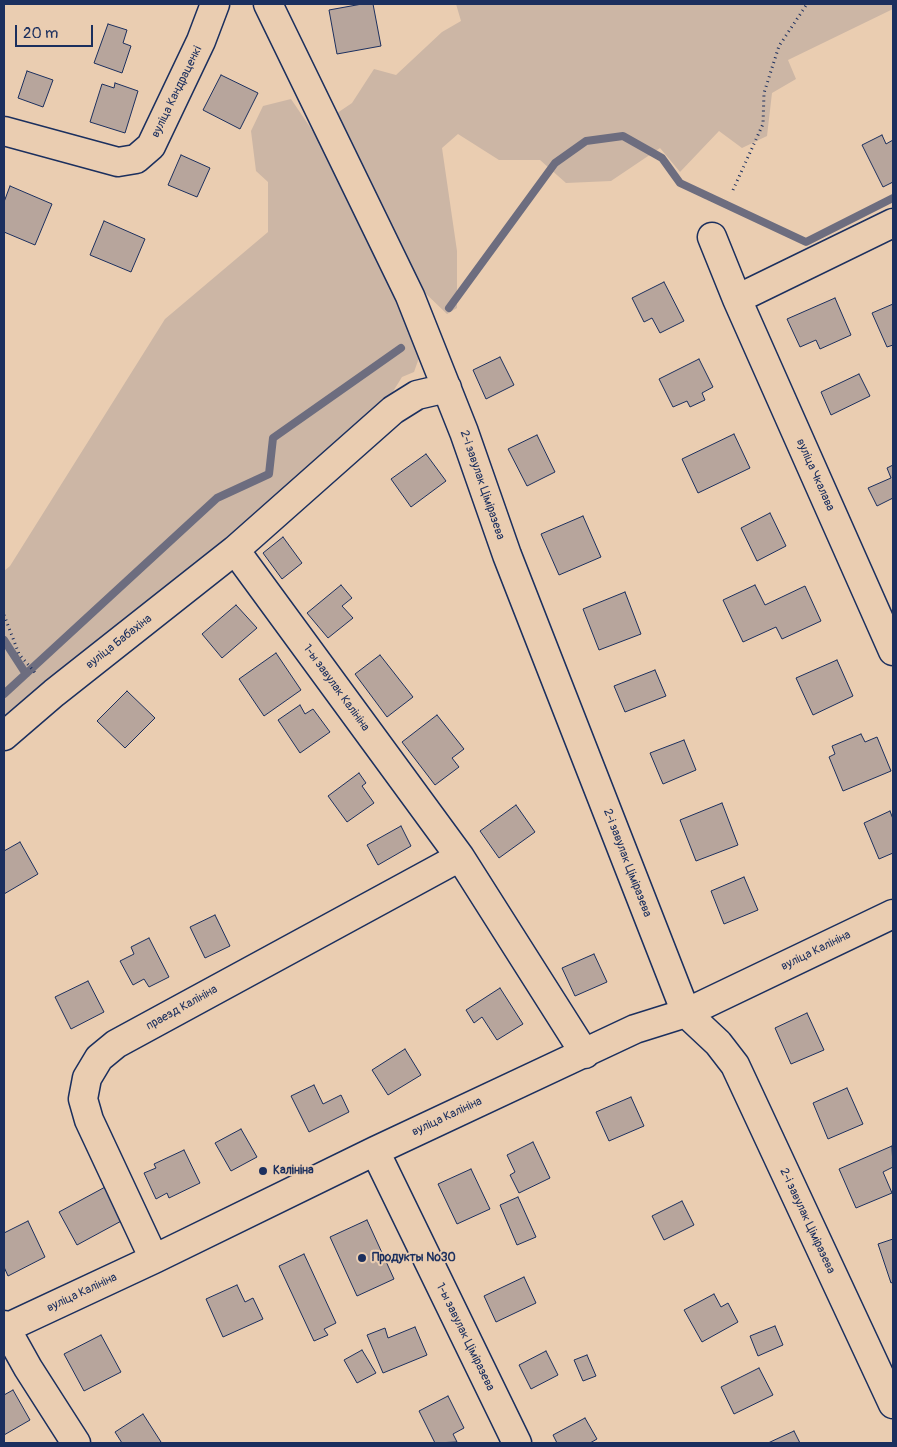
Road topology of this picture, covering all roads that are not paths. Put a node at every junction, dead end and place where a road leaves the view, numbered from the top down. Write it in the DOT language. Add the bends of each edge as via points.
graph roads {
  1 [pos="215,4"];
  2 [pos="268,4"];
  3 [pos="4,131"];
  4 [pos="893,223"];
  5 [pos="712,237"];
  6 [pos="737,298"];
  7 [pos="448,388"];
  8 [pos="235,550"];
  9 [pos="893,651"];
  10 [pos="4,736"];
  11 [pos="460,857"];
  12 [pos="893,914"];
  13 [pos="686,1014"];
  14 [pos="585,1054"];
  15 [pos="374,1151"];
  16 [pos="154,1258"];
  17 [pos="4,1328"];
  18 [pos="893,1404"];
  19 [pos="76,1443"];
  20 [pos="517,1443"];
  1 -- 3 [label="street, вуліца Кандраценкі" via="151,146 136,160 118,162"];
  2 -- 7 [label="street, 2-і завулак Ціміразева" via="410,296"];
  4 -- 6 [label="street"];
  5 -- 6 [label="street, вуліца Чкалава"];
  6 -- 9 [label="street, вуліца Чкалава"];
  7 -- 8 [label="street" via="417,395 393,410"];
  7 -- 13 [label="street, 2-і завулак Ціміразева" via="510,564"];
  8 -- 10 [label="street, вуліца Бабахіна"];
  8 -- 11 [label="street, 1-ы завулак Калініна"];
  11 -- 14 [label="street, 1-ы завулак Калініна"];
  11 -- 16 [label="street, праезд Калініна" via="116,1044 99,1058 87,1078 84,1099 89,1120"];
  12 -- 13 [label="street, вуліца Калініна"];
  13 -- 14 [label="street, вуліца Калініна" via="635,1029"];
  13 -- 18 [label="street, 2-і завулак Ціміразева" via="718,1043 735,1065"];
  14 -- 15 [label="street, вуліца Калініна"];
  15 -- 16 [label="street, вуліца Калініна"];
  15 -- 20 [label="street, 1-ы завулак Ціміразева"];
  16 -- 17 [label="street, вуліца Калініна"];
  17 -- 19 [label="street"];
}
